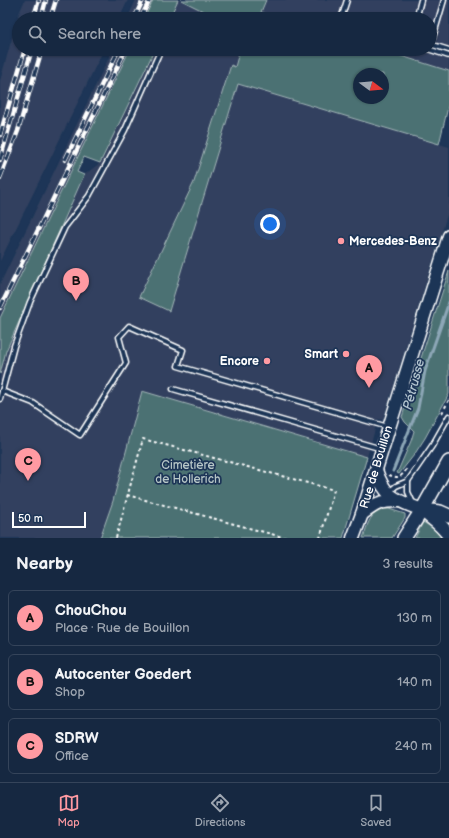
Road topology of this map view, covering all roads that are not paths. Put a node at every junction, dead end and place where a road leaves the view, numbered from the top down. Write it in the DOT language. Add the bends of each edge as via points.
graph roads {
  1 [pos="347,0"];
  2 [pos="421,0"];
  3 [pos="444,0"];
  4 [pos="343,12"];
  5 [pos="418,12"];
  6 [pos="437,24"];
  7 [pos="437,46"];
  8 [pos="449,50"];
  9 [pos="437,52"];
  10 [pos="158,56"];
  11 [pos="449,56"];
  12 [pos="449,236"];
  13 [pos="172,389"];
  14 [pos="2,391"];
  15 [pos="0,399"];
  16 [pos="449,416"];
  17 [pos="389,427"];
  18 [pos="382,449"];
  19 [pos="449,462"];
  20 [pos="376,470"];
  21 [pos="408,481"];
  22 [pos="388,493"];
  23 [pos="398,501"];
  24 [pos="376,504"];
  25 [pos="422,510"];
  26 [pos="362,514"];
  27 [pos="449,516"];
  28 [pos="449,536"];
  29 [pos="353,538"];
  30 [pos="404,538"];
  1 -- 4 [label="lane"];
  2 -- 5 [label="lane"];
  3 -- 6 [label="lane"];
  7 -- 8 [label="lane"];
  9 -- 11 [label="lane"];
  10 -- 14 [label="lane" via="124,130 89,196 65,227 33,295 14,346"];
  12 -- 17 [label="street, Rue de Bouillon"];
  13 -- 18 [label="lane"];
  14 -- 15 [label="lane"];
  14 -- 17 [label="lane" via="33,403 80,435 126,363 119,337 129,326 183,350 178,366"];
  16 -- 21 [label="lane"];
  17 -- 18 [label="street, Rue de Bouillon"];
  18 -- 20 [label="street, Rue de Bouillon"];
  19 -- 25 [label="main road"];
  20 -- 22 [label="street" via="379,481"];
  20 -- 26 [label="street, Rue de Bouillon"];
  21 -- 22 [label="lane"];
  21 -- 25 [label="lane" via="408,492 412,502"];
  22 -- 23 [label="street"];
  22 -- 24 [label="lane"];
  23 -- 24 [label="street"];
  23 -- 25 [label="street"];
  24 -- 26 [label="street"];
  25 -- 27 [label="main road"];
  25 -- 28 [label="main road"];
  25 -- 30 [label="main road"];
  26 -- 29 [label="street, Rue de Bouillon"];
}
